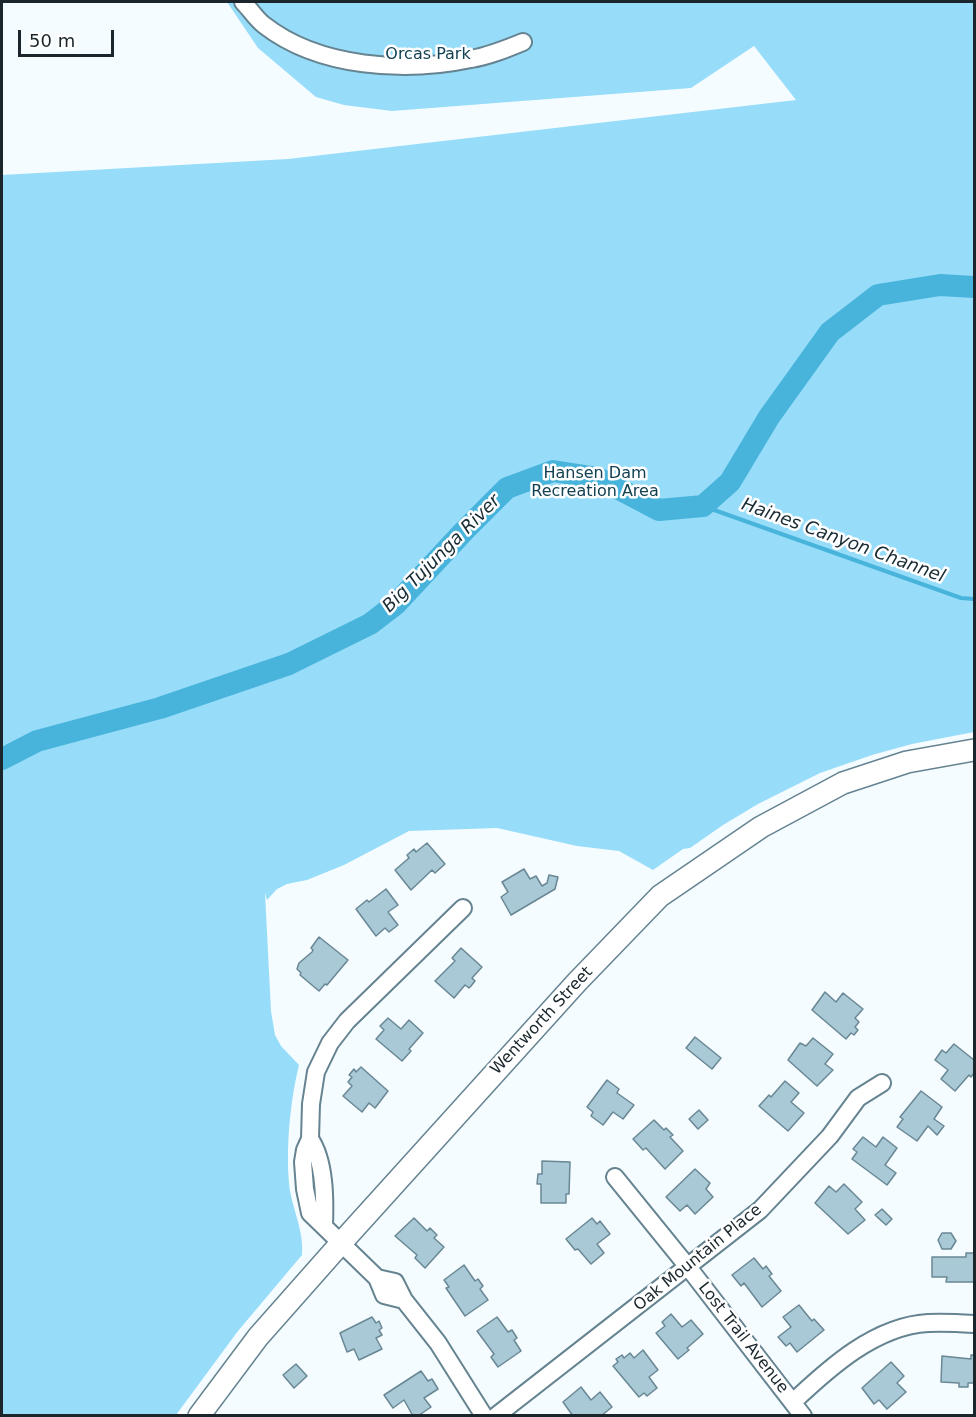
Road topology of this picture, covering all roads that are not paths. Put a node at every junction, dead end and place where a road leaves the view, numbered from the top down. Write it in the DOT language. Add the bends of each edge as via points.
graph roads {
  1 [pos="243,2"];
  2 [pos="523,42"];
  3 [pos="975,750"];
  4 [pos="463,908"];
  5 [pos="882,1083"];
  6 [pos="310,1139"];
  7 [pos="321,1176"];
  8 [pos="615,1177"];
  9 [pos="304,1178"];
  10 [pos="324,1226"];
  11 [pos="342,1242"];
  12 [pos="688,1267"];
  13 [pos="975,1324"];
  14 [pos="798,1409"];
  15 [pos="199,1416"];
  16 [pos="484,1416"];
  17 [pos="496,1416"];
  1 -- 2 [label="street" via="280,36 327,55 391,67 482,57"];
  3 -- 11 [label="main road, Wentworth Street" via="907,762 843,783 760,826 660,896"];
  4 -- 6 [label="street" via="347,1021 330,1043 316,1072"];
  5 -- 12 [label="street, Oak Mountain Place" via="858,1098 830,1136 760,1210"];
  6 -- 7 [label="street" via="317,1149"];
  6 -- 9 [label="street" via="305,1150"];
  7 -- 9 [label="street" via="312,1171"];
  7 -- 10 [label="street"];
  8 -- 12 [label="street, Lost Trail Avenue"];
  9 -- 10 [label="street" via="310,1213"];
  10 -- 11 [label="street"];
  11 -- 15 [label="main road, Wentworth Street" via="258,1337"];
  11 -- 16 [label="street" via="377,1278 395,1282"];
  12 -- 14 [label="street, Lost Trail Avenue"];
  12 -- 17 [label="street, Oak Mountain Place"];
  13 -- 14 [label="street" via="926,1323 866,1342 811,1385"];
}
